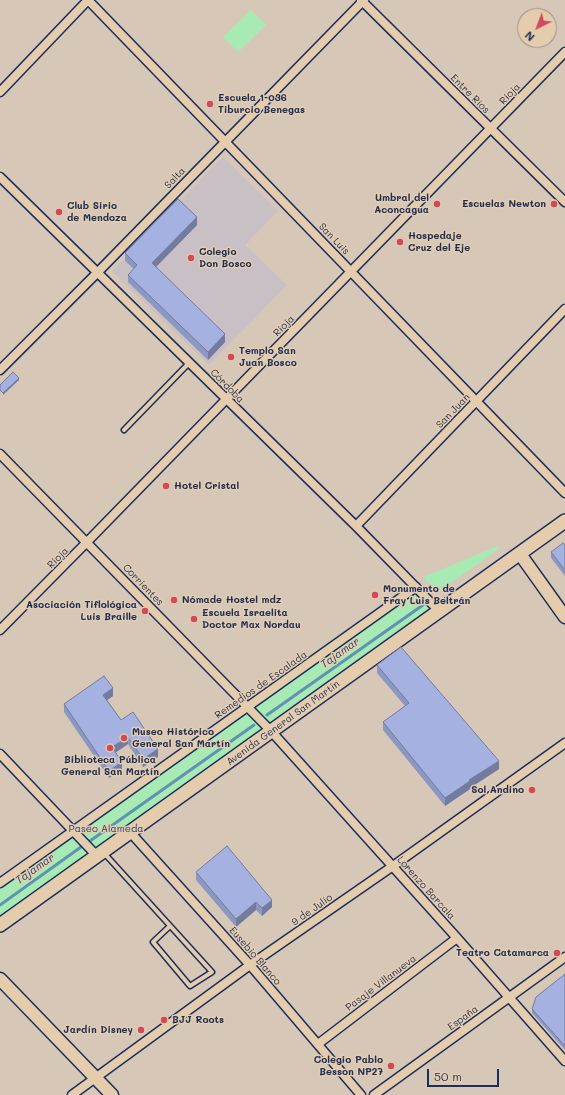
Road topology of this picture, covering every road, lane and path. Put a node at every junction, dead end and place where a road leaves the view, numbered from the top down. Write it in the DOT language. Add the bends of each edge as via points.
graph roads {
  1 [pos="88,0"];
  2 [pos="362,0"];
  3 [pos="565,52"];
  4 [pos="0,92"];
  5 [pos="490,129"];
  6 [pos="225,141"];
  7 [pos="0,177"];
  8 [pos="565,202"];
  9 [pos="351,272"];
  10 [pos="97,273"];
  11 [pos="565,310"];
  12 [pos="189,363"];
  13 [pos="0,370"];
  14 [pos="226,399"];
  15 [pos="476,401"];
  16 [pos="124,430"];
  17 [pos="0,454"];
  18 [pos="565,492"];
  19 [pos="565,521"];
  20 [pos="356,526"];
  21 [pos="87,542"];
  22 [pos="520,554"];
  23 [pos="416,587"];
  24 [pos="439,611"];
  25 [pos="565,617"];
  26 [pos="0,630"];
  27 [pos="248,707"];
  28 [pos="271,731"];
  29 [pos="565,743"];
  30 [pos="0,754"];
  31 [pos="73,831"];
  32 [pos="130,832"];
  33 [pos="100,854"];
  34 [pos="393,866"];
  35 [pos="0,883"];
  36 [pos="0,925"];
  37 [pos="170,926"];
  38 [pos="457,938"];
  39 [pos="565,957"];
  40 [pos="250,965"];
  41 [pos="0,979"];
  42 [pos="509,997"];
  43 [pos="318,1044"];
  44 [pos="565,1060"];
  45 [pos="96,1078"];
  46 [pos="72,1095"];
  47 [pos="112,1095"];
  48 [pos="362,1095"];
  49 [pos="374,1095"];
  1 -- 4 [label="street"];
  1 -- 6 [label="street, San Luis"];
  2 -- 5 [label="street, Entre Ríos"];
  2 -- 6 [label="street, Salta"];
  3 -- 5 [label="street, Rioja"];
  5 -- 8 [label="street, Entre Ríos"];
  5 -- 9 [label="street, Rioja"];
  6 -- 9 [label="street, San Luis"];
  6 -- 10 [label="street, Salta"];
  7 -- 10 [label="street, Córdoba"];
  9 -- 14 [label="street, Rioja"];
  9 -- 15 [label="street, San Luis"];
  10 -- 12 [label="street, Córdoba"];
  10 -- 13 [label="street, Salta"];
  11 -- 15 [label="street, San Juan"];
  12 -- 14 [label="street, Córdoba"];
  12 -- 16 [label="lane"];
  14 -- 20 [label="street, Córdoba"];
  14 -- 21 [label="street, Rioja"];
  15 -- 18 [label="street, San Luis"];
  15 -- 20 [label="street, San Juan"];
  17 -- 21 [label="street, Corrientes"];
  19 -- 22 [label="main road, Avenida General San Martín"];
  20 -- 23 [label="street, Córdoba"];
  21 -- 26 [label="street, Rioja"];
  21 -- 27 [label="street, Corrientes"];
  22 -- 24 [label="main road, Avenida General San Martín"];
  22 -- 25 [label="street"];
  23 -- 24 [label="street, Córdoba"];
  23 -- 27 [label="street, Remedios de Escalada"];
  24 -- 28 [label="main road, Avenida General San Martín"];
  27 -- 28 [label="street, Corrientes"];
  27 -- 31 [label="street, Remedios de Escalada"];
  28 -- 32 [label="main road, Avenida General San Martín"];
  28 -- 34 [label="street, Lorenzo Barcala"];
  29 -- 34 [label="street, 9 de Julio"];
  30 -- 31 [label="street"];
  31 -- 33 [label="street"];
  31 -- 35 [label="street, Remedios de Escalada"];
  32 -- 33 [label="main road, Avenida General San Martín"];
  32 -- 40 [label="street, Eusebio Blanco"];
  33 -- 36 [label="main road, Avenida General San Martín"];
  33 -- 37 [label="lane"];
  34 -- 38 [label="street, Lorenzo Barcala"];
  34 -- 40 [label="street, 9 de Julio"];
  37 -- 37 [label="lane" via="212,972 190,986 154,942"];
  38 -- 42 [label="street, Lorenzo Barcala"];
  38 -- 43 [label="street, Pasaje Villanueva"];
  39 -- 42 [label="street, España"];
  40 -- 43 [label="street, Eusebio Blanco"];
  40 -- 45 [label="street, 9 de Julio"];
  41 -- 45 [label="street"];
  42 -- 44 [label="street, Lorenzo Barcala"];
  42 -- 49 [label="street, España"];
  43 -- 48 [label="street, Eusebio Blanco"];
  45 -- 46 [label="street, 9 de Julio"];
  45 -- 47 [label="street"];
}
